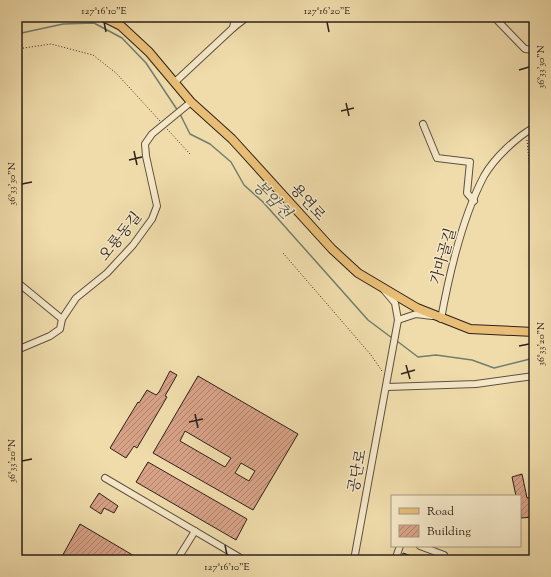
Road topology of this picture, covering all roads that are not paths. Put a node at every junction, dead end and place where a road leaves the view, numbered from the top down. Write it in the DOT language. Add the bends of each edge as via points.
graph roads {
  1 [pos="103,17"];
  2 [pos="235,17"];
  3 [pos="247,17"];
  4 [pos="494,17"];
  5 [pos="234,28"];
  6 [pos="534,50"];
  7 [pos="177,81"];
  8 [pos="188,105"];
  9 [pos="423,124"];
  10 [pos="534,127"];
  11 [pos="474,201"];
  12 [pos="17,282"];
  13 [pos="384,290"];
  14 [pos="433,316"];
  15 [pos="62,319"];
  16 [pos="441,319"];
  17 [pos="398,322"];
  18 [pos="534,332"];
  19 [pos="17,350"];
  20 [pos="534,376"];
  21 [pos="387,385"];
  22 [pos="105,478"];
  23 [pos="195,531"];
  24 [pos="400,547"];
  25 [pos="423,547"];
  26 [pos="177,560"];
  27 [pos="244,560"];
  28 [pos="354,560"];
  29 [pos="395,560"];
  30 [pos="442,560"];
  1 -- 7 [label="main road, 용연로" via="121,26"];
  2 -- 5 [label="street"];
  3 -- 5 [label="street"];
  4 -- 6 [label="street" via="525,48"];
  5 -- 7 [label="street"];
  7 -- 8 [label="main road, 용연로"];
  8 -- 13 [label="main road, 용연로" via="232,139 332,249 358,273"];
  8 -- 15 [label="street, 오룡동길" via="152,134 146,144 146,156 157,206 152,219 108,272 76,298"];
  9 -- 11 [label="street" via="438,158 470,162 467,193"];
  10 -- 11 [label="street, 가마골길" via="512,144 484,176"];
  11 -- 16 [label="street, 가마골길" via="459,244"];
  12 -- 15 [label="street"];
  13 -- 14 [label="main road, 용연로"];
  13 -- 17 [label="street" via="395,302"];
  14 -- 16 [label="main road, 용연로"];
  14 -- 17 [label="street" via="416,314"];
  15 -- 19 [label="street, 오룡동길" via="60,329"];
  16 -- 18 [label="main road, 용연로" via="470,330"];
  17 -- 21 [label="street, 공단로"];
  20 -- 21 [label="street" via="476,384"];
  21 -- 28 [label="street, 공단로"];
  22 -- 23 [label="street"];
  23 -- 26 [label="street"];
  23 -- 27 [label="street"];
  24 -- 29 [label="street"];
  25 -- 30 [label="street" via="444,555"];
}
